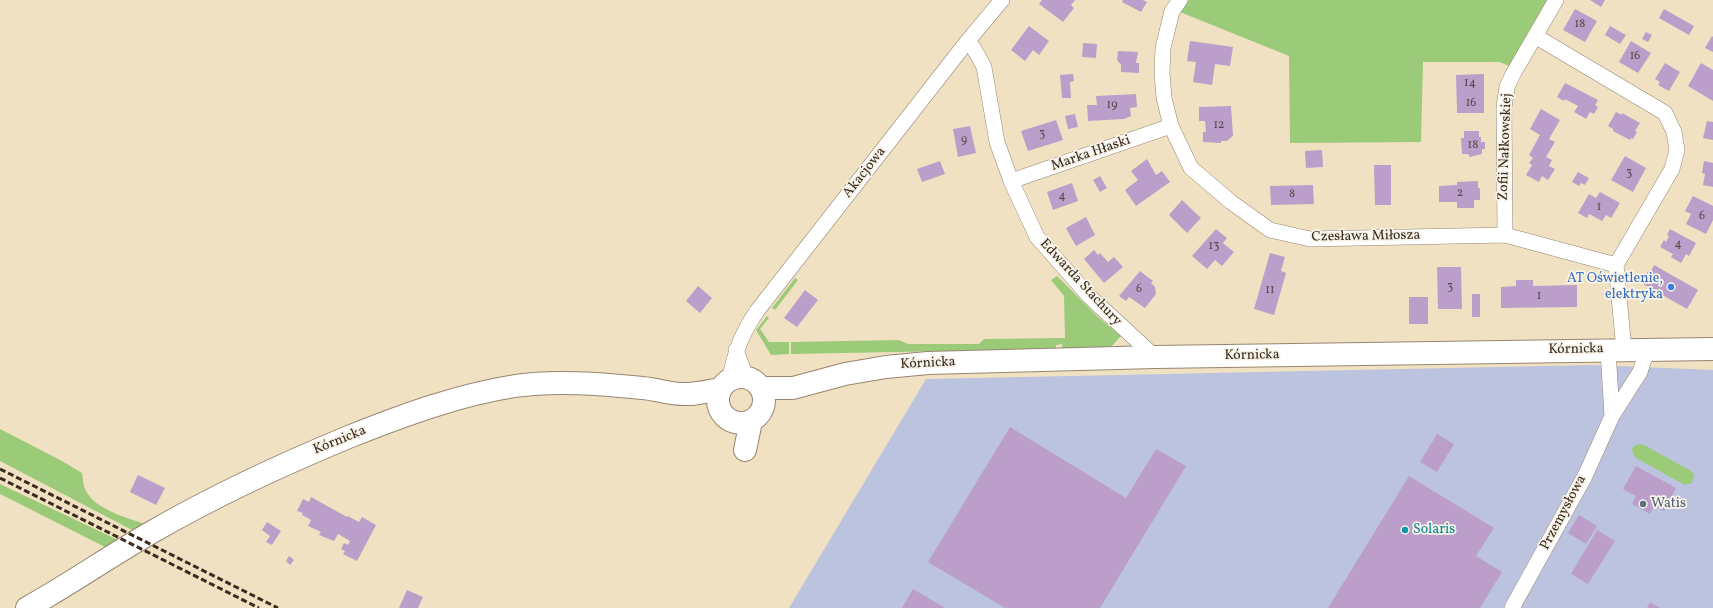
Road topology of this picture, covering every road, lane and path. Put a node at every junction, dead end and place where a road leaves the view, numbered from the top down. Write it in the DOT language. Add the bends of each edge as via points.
graph roads {
  1 [pos="1002,0"];
  2 [pos="1180,0"];
  3 [pos="1556,0"];
  4 [pos="1535,36"];
  5 [pos="966,43"];
  6 [pos="1171,126"];
  7 [pos="1011,182"];
  8 [pos="1504,235"];
  9 [pos="1616,265"];
  10 [pos="1713,349"];
  11 [pos="1616,350"];
  12 [pos="1646,350"];
  13 [pos="1155,357"];
  14 [pos="741,399"];
  15 [pos="1612,416"];
  16 [pos="27,608"];
  17 [pos="1512,608"];
  1 -- 5 [label="street, Akacjowa"];
  2 -- 6 [label="street, Czesława Miłosza" via="1172,11 1163,48 1164,98"];
  3 -- 4 [label="street, Zofii Nałkowskiej"];
  4 -- 8 [label="street, Zofii Nałkowskiej" via="1507,87 1504,107"];
  4 -- 9 [label="street" via="1665,113 1674,132 1677,150 1672,169"];
  5 -- 7 [label="street, Edwarda Stachury" via="973,47 984,67 997,142"];
  5 -- 14 [label="street, Akacjowa" via="744,329 736,350"];
  6 -- 7 [label="street, Marka Hłaski"];
  6 -- 8 [label="street, Czesława Miłosza" via="1191,168 1231,202 1270,230 1310,239"];
  7 -- 13 [label="street, Edwarda Stachury" via="1037,237 1090,297"];
  8 -- 9 [label="street, Czesława Miłosza"];
  9 -- 11 [label="street, Przemysłowa"];
  10 -- 12 [label="street, Kórnicka"];
  11 -- 12 [label="street, Kórnicka"];
  11 -- 13 [label="street, Kórnicka"];
  11 -- 15 [label="street, Przemysłowa"];
  12 -- 15 [label="street, Przemysłowa" via="1640,372"];
  13 -- 14 [label="street, Kórnicka" via="928,363 886,367 845,374"];
  14 -- 16 [label="street, Kórnicka" via="602,385 556,384 484,391 420,410 318,450 241,485 151,532"];
  15 -- 17 [label="street, Przemysłowa" via="1591,463"];
}
